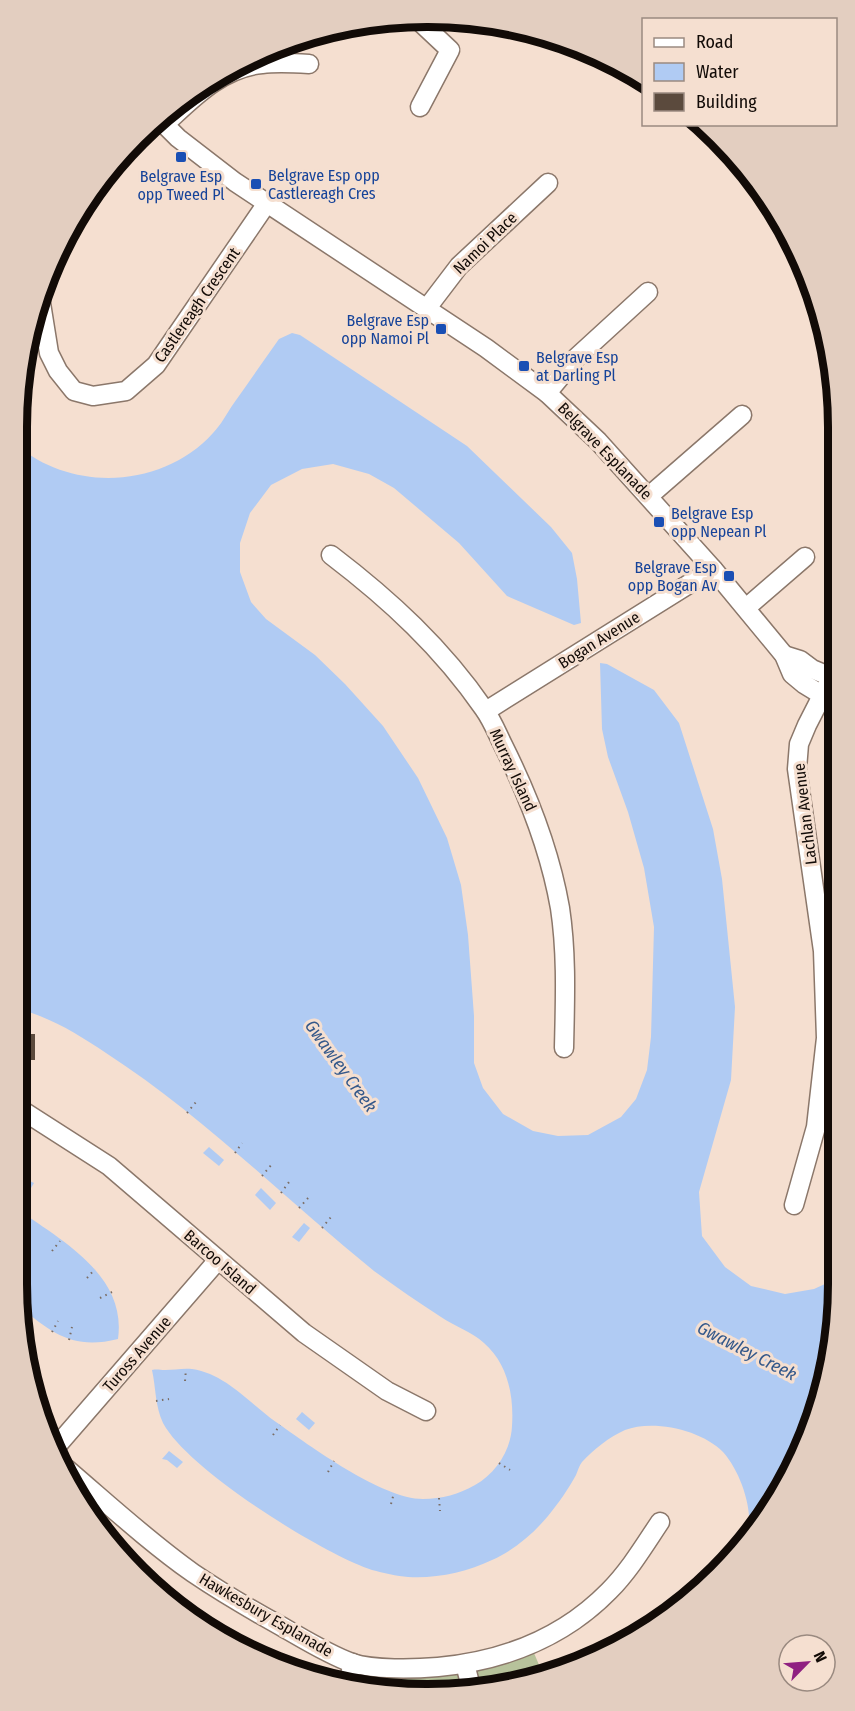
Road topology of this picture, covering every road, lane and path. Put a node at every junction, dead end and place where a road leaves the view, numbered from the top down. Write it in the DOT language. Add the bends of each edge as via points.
graph roads {
  1 [pos="426,27"];
  2 [pos="259,64"];
  3 [pos="309,64"];
  4 [pos="420,107"];
  5 [pos="165,125"];
  6 [pos="548,183"];
  7 [pos="267,203"];
  8 [pos="648,292"];
  9 [pos="427,308"];
  10 [pos="43,316"];
  11 [pos="547,393"];
  12 [pos="742,415"];
  13 [pos="649,496"];
  14 [pos="331,555"];
  15 [pos="805,557"];
  16 [pos="713,569"];
  17 [pos="746,608"];
  18 [pos="784,655"];
  19 [pos="828,676"];
  20 [pos="828,697"];
  21 [pos="828,699"];
  22 [pos="486,711"];
  23 [pos="564,1048"];
  24 [pos="196,1102"];
  25 [pos="27,1113"];
  26 [pos="188,1113"];
  27 [pos="242,1143"];
  28 [pos="234,1153"];
  29 [pos="272,1164"];
  30 [pos="262,1176"];
  31 [pos="289,1182"];
  32 [pos="281,1193"];
  33 [pos="309,1197"];
  34 [pos="794,1205"];
  35 [pos="299,1208"];
  36 [pos="331,1217"];
  37 [pos="322,1228"];
  38 [pos="60,1241"];
  39 [pos="52,1251"];
  40 [pos="218,1260"];
  41 [pos="95,1269"];
  42 [pos="87,1278"];
  43 [pos="112,1292"];
  44 [pos="100,1298"];
  45 [pos="58,1321"];
  46 [pos="72,1327"];
  47 [pos="52,1332"];
  48 [pos="69,1340"];
  49 [pos="186,1369"];
  50 [pos="185,1381"];
  51 [pos="169,1399"];
  52 [pos="156,1401"];
  53 [pos="426,1411"];
  54 [pos="280,1425"];
  55 [pos="273,1435"];
  56 [pos="60,1443"];
  57 [pos="334,1461"];
  58 [pos="499,1463"];
  59 [pos="510,1470"];
  60 [pos="328,1472"];
  61 [pos="78,1478"];
  62 [pos="394,1493"];
  63 [pos="438,1498"];
  64 [pos="391,1504"];
  65 [pos="440,1511"];
  66 [pos="660,1522"];
  67 [pos="352,1663"];
  68 [pos="465,1664"];
  69 [pos="349,1676"];
  70 [pos="470,1682"];
  1 -- 4 [label="street" via="450,50"];
  2 -- 3 [label="street"];
  5 -- 7 [label="street, Belgrave Esplanade" via="203,159"];
  6 -- 9 [label="street, Namoi Place" via="459,266"];
  7 -- 9 [label="street, Belgrave Esplanade"];
  7 -- 10 [label="street, Castlereagh Crescent" via="156,364 126,391 93,396 74,391 49,353"];
  8 -- 11 [label="street" via="577,357"];
  9 -- 11 [label="street, Belgrave Esplanade"];
  11 -- 13 [label="street, Belgrave Esplanade"];
  12 -- 13 [label="street"];
  13 -- 16 [label="street, Belgrave Esplanade"];
  14 -- 22 [label="street, Murray Island" via="380,592 430,641"];
  15 -- 17 [label="street"];
  16 -- 17 [label="street, Belgrave Esplanade"];
  16 -- 22 [label="street, Bogan Avenue"];
  17 -- 18 [label="street, Belgrave Esplanade"];
  18 -- 19 [label="street, Belgrave Esplanade"];
  18 -- 20 [label="street, Belgrave Esplanade" via="792,674"];
  21 -- 34 [label="street, Lachlan Avenue" via="807,725 799,744 797,769 823,951 826,1038 816,1127"];
  22 -- 23 [label="street, Murray Island" via="543,839 560,907 566,969"];
  24 -- 26 [label="path"];
  25 -- 40 [label="street, Barcoo Island" via="110,1166"];
  27 -- 28 [label="path"];
  29 -- 30 [label="path"];
  31 -- 32 [label="path"];
  33 -- 35 [label="path"];
  36 -- 37 [label="path"];
  38 -- 39 [label="path"];
  40 -- 53 [label="street, Barcoo Island" via="304,1333 387,1391"];
  40 -- 56 [label="street, Tuross Avenue"];
  41 -- 42 [label="path"];
  43 -- 44 [label="path"];
  45 -- 47 [label="path"];
  46 -- 48 [label="path"];
  49 -- 50 [label="path"];
  51 -- 52 [label="path"];
  54 -- 55 [label="path"];
  57 -- 60 [label="path"];
  58 -- 59 [label="path"];
  61 -- 67 [label="street, Hawkesbury Esplanade" via="208,1583"];
  62 -- 64 [label="path"];
  63 -- 65 [label="path"];
  66 -- 68 [label="street, Hawkesbury Esplanade" via="610,1590 579,1617 531,1645"];
  67 -- 68 [label="street, Hawkesbury Esplanade" via="418,1669"];
  67 -- 69 [label="street"];
  68 -- 70 [label="street"];
}
